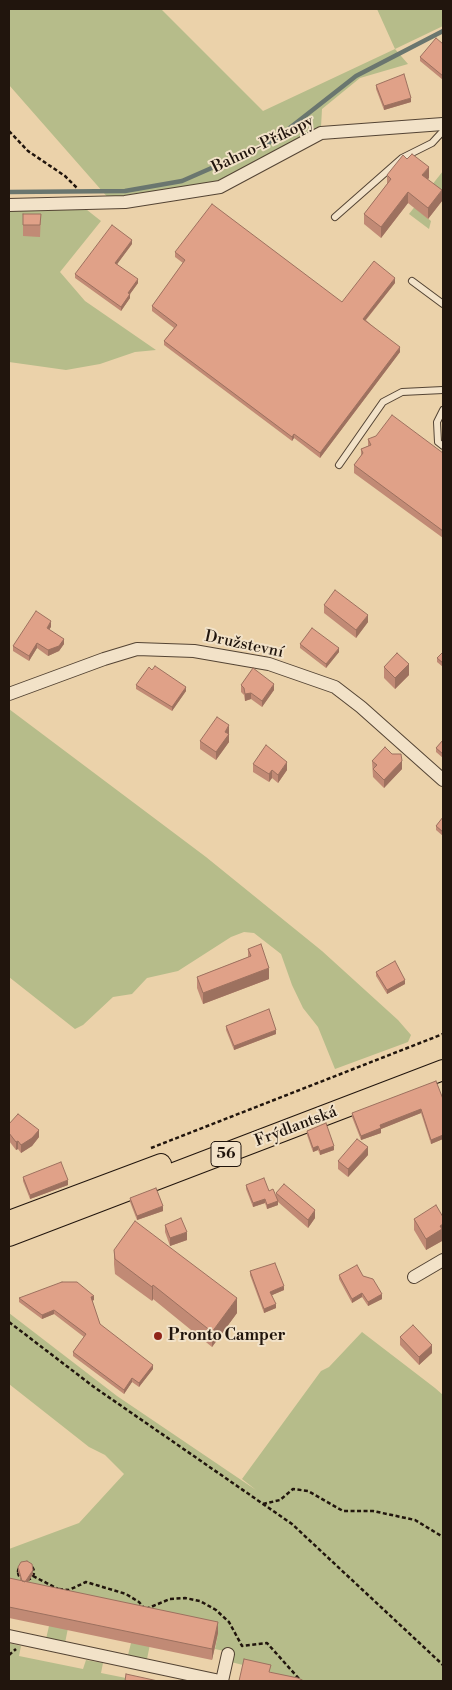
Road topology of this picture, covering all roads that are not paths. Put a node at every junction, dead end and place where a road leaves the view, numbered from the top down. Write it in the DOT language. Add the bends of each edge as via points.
graph roads {
  1 [pos="443,124"];
  2 [pos="443,131"];
  3 [pos="9,205"];
  4 [pos="335,216"];
  5 [pos="412,281"];
  6 [pos="443,304"];
  7 [pos="443,390"];
  8 [pos="443,410"];
  9 [pos="443,446"];
  10 [pos="338,465"];
  11 [pos="9,694"];
  12 [pos="443,780"];
  13 [pos="443,1056"];
  14 [pos="443,1070"];
  15 [pos="11,1234"];
  16 [pos="443,1260"];
  17 [pos="414,1277"];
  18 [pos="9,1636"];
  19 [pos="228,1654"];
  20 [pos="221,1681"];
  1 -- 3 [label="street, Bahno-Příkopy" via="321,133 220,187 125,202"];
  2 -- 4 [label="lane" via="432,143 402,158"];
  5 -- 6 [label="lane"];
  7 -- 10 [label="lane" via="402,392 383,402"];
  8 -- 9 [label="lane" via="437,422 438,442"];
  11 -- 12 [label="street, Družstevní" via="137,649 194,651 269,664 335,687"];
  13 -- 15 [label="main road, Frýdlantská / 56"];
  14 -- 15 [label="main road, Frýdlantská / 56"];
  16 -- 17 [label="street"];
  18 -- 20 [label="street"];
  19 -- 20 [label="street"];
}
